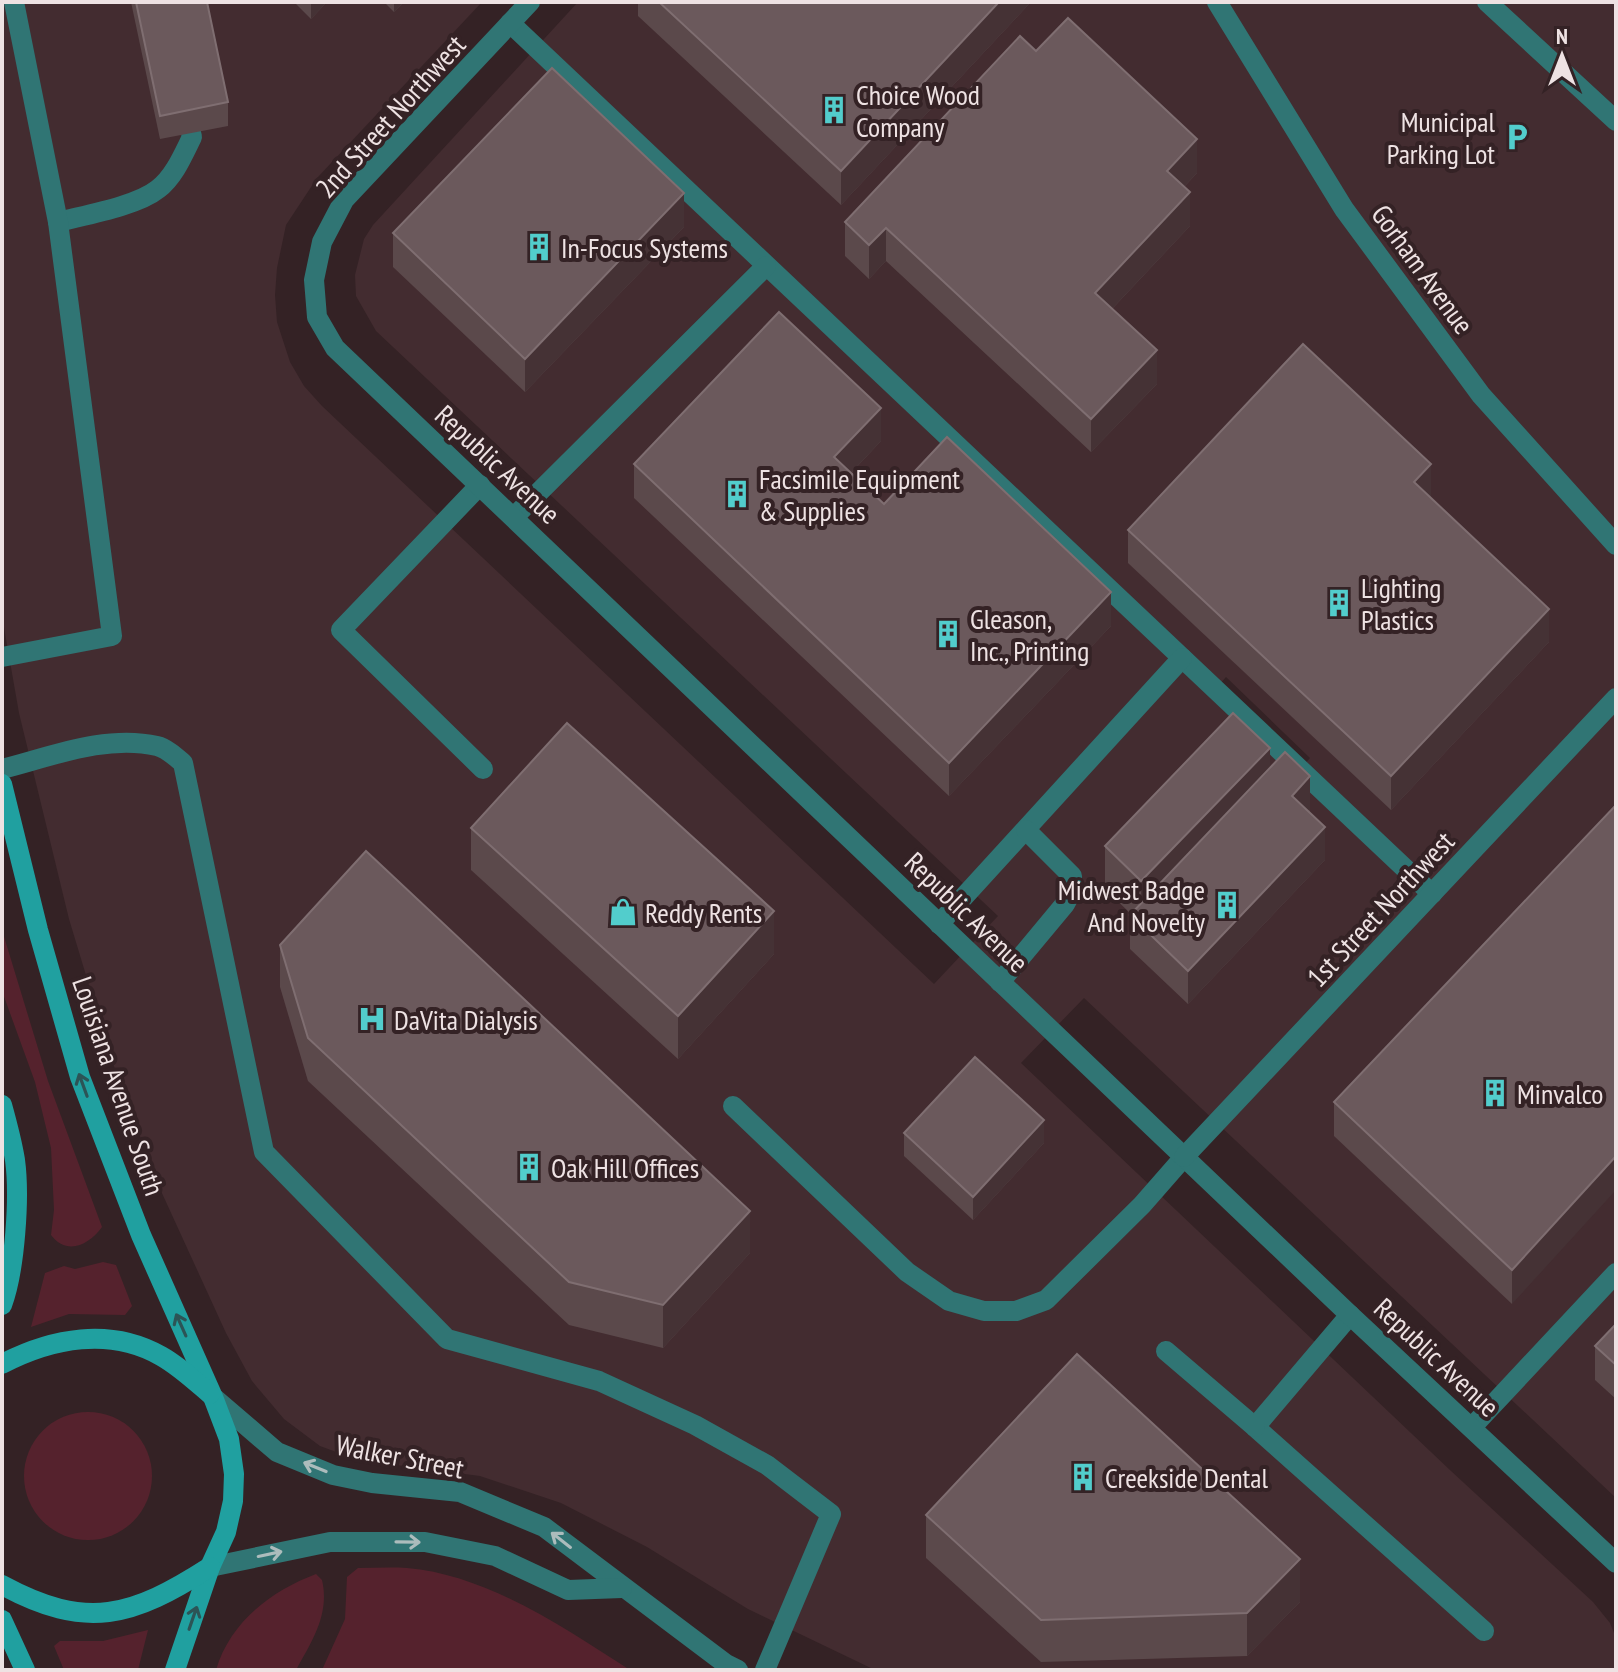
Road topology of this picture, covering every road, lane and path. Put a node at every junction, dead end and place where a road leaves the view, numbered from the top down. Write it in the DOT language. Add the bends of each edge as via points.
graph roads {
  1 [pos="14,2"];
  2 [pos="530,2"];
  3 [pos="1217,2"];
  4 [pos="1487,2"];
  5 [pos="510,23"];
  6 [pos="1616,121"];
  7 [pos="191,133"];
  8 [pos="58,222"];
  9 [pos="766,266"];
  10 [pos="314,280"];
  11 [pos="480,485"];
  12 [pos="514,517"];
  13 [pos="1616,545"];
  14 [pos="2,657"];
  15 [pos="1182,658"];
  16 [pos="1616,698"];
  17 [pos="2,769"];
  18 [pos="483,769"];
  19 [pos="2,784"];
  20 [pos="1026,830"];
  21 [pos="1432,894"];
  22 [pos="939,924"];
  23 [pos="1000,982"];
  24 [pos="2,1105"];
  25 [pos="733,1106"];
  26 [pos="1184,1157"];
  27 [pos="1616,1273"];
  28 [pos="2,1305"];
  29 [pos="1350,1315"];
  30 [pos="1166,1351"];
  31 [pos="2,1364"];
  32 [pos="213,1397"];
  33 [pos="1255,1427"];
  34 [pos="1472,1427"];
  35 [pos="1616,1563"];
  36 [pos="210,1567"];
  37 [pos="2,1585"];
  38 [pos="622,1588"];
  39 [pos="2,1620"];
  40 [pos="1484,1631"];
  41 [pos="25,1670"];
  42 [pos="175,1670"];
  43 [pos="738,1670"];
  44 [pos="765,1670"];
  1 -- 8 [label="street"];
  2 -- 5 [label="street, 2nd Street Northwest"];
  3 -- 13 [label="street, Gorham Avenue" via="1353,221 1481,395"];
  4 -- 6 [label="street"];
  5 -- 9 [label="street"];
  5 -- 10 [label="street, 2nd Street Northwest" via="344,200 322,242"];
  7 -- 8 [label="street" via="179,163 158,190"];
  8 -- 14 [label="street" via="112,636"];
  9 -- 12 [label="street"];
  9 -- 15 [label="street"];
  10 -- 11 [label="street, Republic Avenue" via="317,317 335,348"];
  11 -- 12 [label="street, Republic Avenue"];
  11 -- 18 [label="street" via="341,630"];
  12 -- 22 [label="street, Republic Avenue"];
  15 -- 20 [label="street"];
  15 -- 21 [label="street"];
  16 -- 21 [label="street, 1st Street Northwest"];
  17 -- 44 [label="street" via="113,743 159,746 183,763 264,1152 447,1339 599,1381 767,1465 831,1514"];
  32 -- 19 [label="main road, Louisiana Avenue South, one-way" via="141,1235 80,1077"];
  20 -- 22 [label="street"];
  20 -- 23 [label="street" via="1072,876 1072,891"];
  21 -- 26 [label="street, 1st Street Northwest"];
  22 -- 23 [label="street, Republic Avenue"];
  23 -- 26 [label="street, Republic Avenue"];
  24 -- 28 [label="main road" via="15,1162 13,1251"];
  25 -- 26 [label="street, 1st Street Northwest" via="907,1272 949,1301 984,1311 1016,1311 1046,1300"];
  26 -- 29 [label="street, Republic Avenue"];
  27 -- 34 [label="street"];
  29 -- 33 [label="street"];
  29 -- 34 [label="street, Republic Avenue"];
  30 -- 33 [label="street"];
  31 -- 32 [label="main road" via="54,1343 108,1338 161,1356"];
  32 -- 36 [label="main road, Louisiana Avenue South" via="229,1439 234,1474 226,1532"];
  38 -- 32 [label="street, Walker Street, one-way" via="544,1527 460,1492 333,1475 277,1452"];
  33 -- 40 [label="street"];
  34 -- 35 [label="street, Republic Avenue"];
  36 -- 37 [label="main road" via="168,1593 94,1615 57,1609"];
  36 -- 38 [label="street, one-way" via="330,1542 425,1542 495,1556 568,1590"];
  42 -- 36 [label="main road, one-way"];
  38 -- 43 [label="street, Walker Street"];
  39 -- 41 [label="main road"];
}
